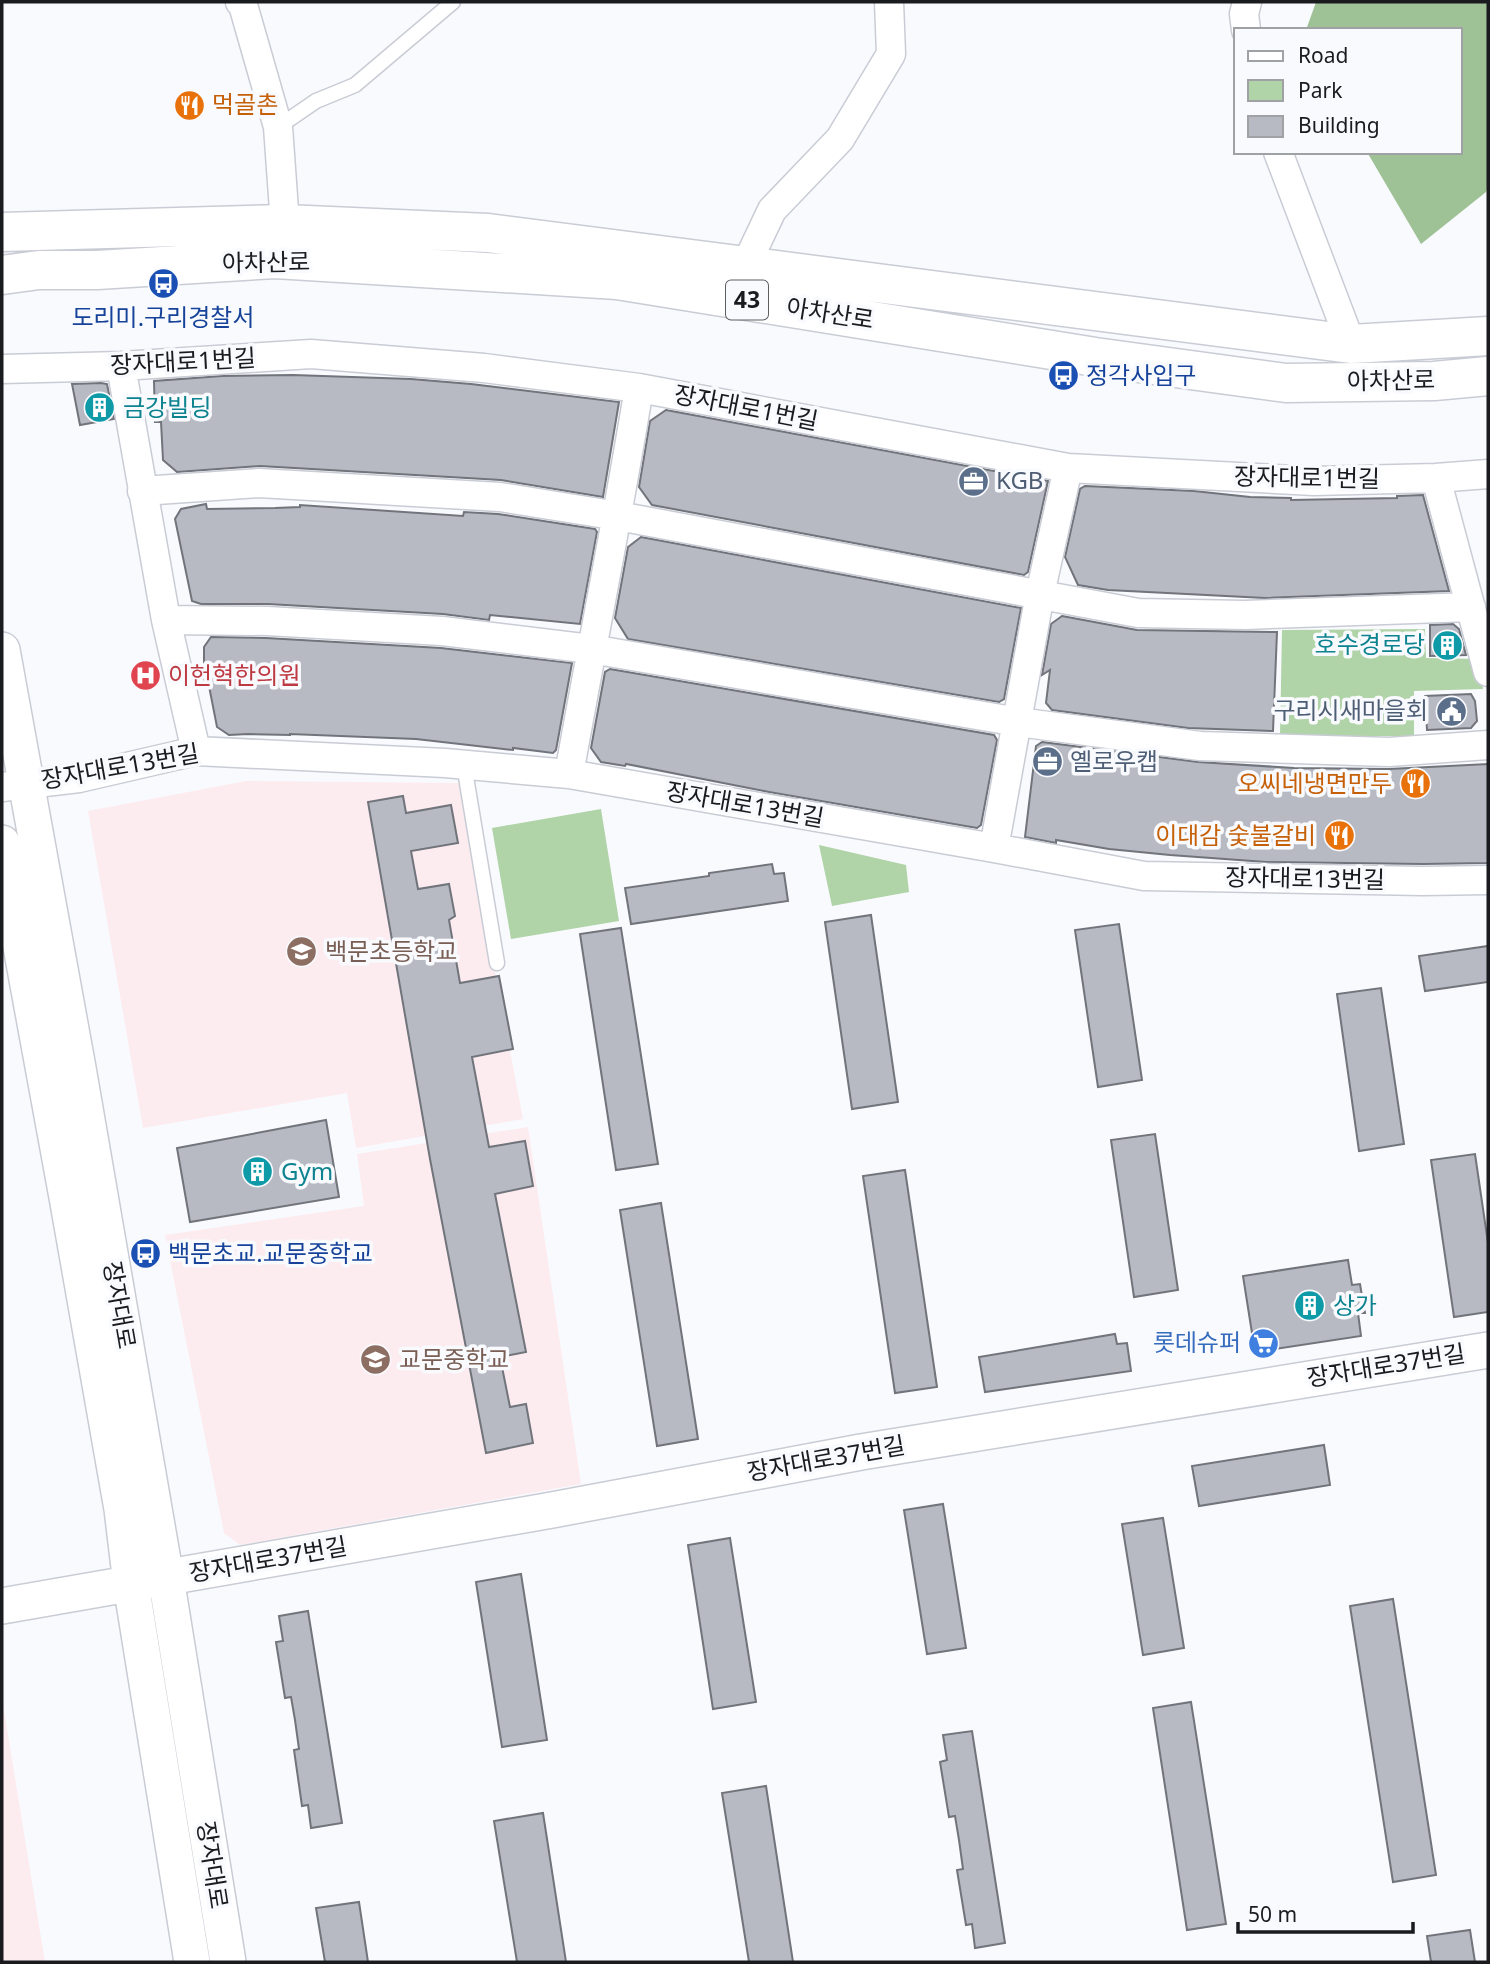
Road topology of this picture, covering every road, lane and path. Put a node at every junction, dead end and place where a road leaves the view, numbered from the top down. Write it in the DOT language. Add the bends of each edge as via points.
graph roads {
  1 [pos="240,2"];
  2 [pos="453,2"];
  3 [pos="889,2"];
  4 [pos="1247,2"];
  5 [pos="1246,28"];
  6 [pos="278,127"];
  7 [pos="1279,154"];
  8 [pos="285,224"];
  9 [pos="2,232"];
  10 [pos="5,279"];
  11 [pos="744,283"];
  12 [pos="1488,335"];
  13 [pos="1351,344"];
  14 [pos="121,366"];
  15 [pos="2,369"];
  16 [pos="1488,376"];
  17 [pos="639,388"];
  18 [pos="1068,468"];
  19 [pos="1488,474"];
  20 [pos="1436,478"];
  21 [pos="142,491"];
  22 [pos="618,516"];
  23 [pos="1040,594"];
  24 [pos="1471,607"];
  25 [pos="166,620"];
  26 [pos="591,649"];
  27 [pos="2,650"];
  28 [pos="1488,672"];
  29 [pos="1018,722"];
  30 [pos="1488,746"];
  31 [pos="196,751"];
  32 [pos="464,765"];
  33 [pos="569,774"];
  34 [pos="13,785"];
  35 [pos="2,843"];
  36 [pos="995,848"];
  37 [pos="1488,880"];
  38 [pos="497,963"];
  39 [pos="1488,1350"];
  40 [pos="166,1578"];
  41 [pos="131,1584"];
  42 [pos="2,1606"];
  43 [pos="192,1962"];
  44 [pos="228,1962"];
  1 -- 6 [label="street"];
  2 -- 6 [label="lane" via="355,85 316,100"];
  3 -- 11 [label="street" via="891,54 840,139 772,210"];
  4 -- 5 [label="street"];
  6 -- 8 [label="street"];
  7 -- 13 [label="street"];
  8 -- 9 [label="main road, 아차산로 / 43"];
  8 -- 11 [label="main road, 아차산로 / 43" via="488,233"];
  10 -- 11 [label="main road, 아차산로 / 43" via="51,270 275,259"];
  11 -- 13 [label="main road, 아차산로 / 43"];
  11 -- 16 [label="main road, 아차산로 / 43" via="1095,357 1286,383"];
  12 -- 13 [label="main road, 아차산로 / 43"];
  14 -- 15 [label="street, 장자대로1번길"];
  14 -- 17 [label="street, 장자대로1번길" via="311,354 484,368"];
  14 -- 21 [label="street"];
  17 -- 18 [label="street, 장자대로1번길"];
  17 -- 22 [label="street"];
  18 -- 20 [label="street, 장자대로1번길" via="1314,481"];
  18 -- 23 [label="street"];
  19 -- 20 [label="street, 장자대로1번길"];
  20 -- 24 [label="street"];
  21 -- 22 [label="street" via="259,483 500,497"];
  21 -- 25 [label="street"];
  22 -- 23 [label="street"];
  22 -- 26 [label="street"];
  23 -- 24 [label="street" via="1138,613 1245,615"];
  23 -- 29 [label="street"];
  24 -- 28 [label="street"];
  25 -- 26 [label="street" via="442,631"];
  25 -- 31 [label="street"];
  26 -- 29 [label="street"];
  26 -- 33 [label="street"];
  27 -- 34 [label="street, 장자대로"];
  29 -- 30 [label="street" via="1200,746 1389,752"];
  29 -- 36 [label="street"];
  31 -- 32 [label="street, 장자대로13번길"];
  31 -- 34 [label="street, 장자대로13번길" via="79,778"];
  32 -- 33 [label="street, 장자대로13번길"];
  32 -- 38 [label="lane"];
  33 -- 36 [label="street, 장자대로13번길"];
  34 -- 40 [label="street, 장자대로" via="78,1069"];
  35 -- 41 [label="street, 장자대로" via="120,1495"];
  36 -- 37 [label="street, 장자대로13번길" via="1144,876"];
  39 -- 40 [label="street, 장자대로37번길" via="861,1452"];
  40 -- 41 [label="street, 장자대로37번길"];
  40 -- 44 [label="street, 장자대로"];
  41 -- 42 [label="street, 장자대로37번길"];
  41 -- 43 [label="street, 장자대로"];
}
